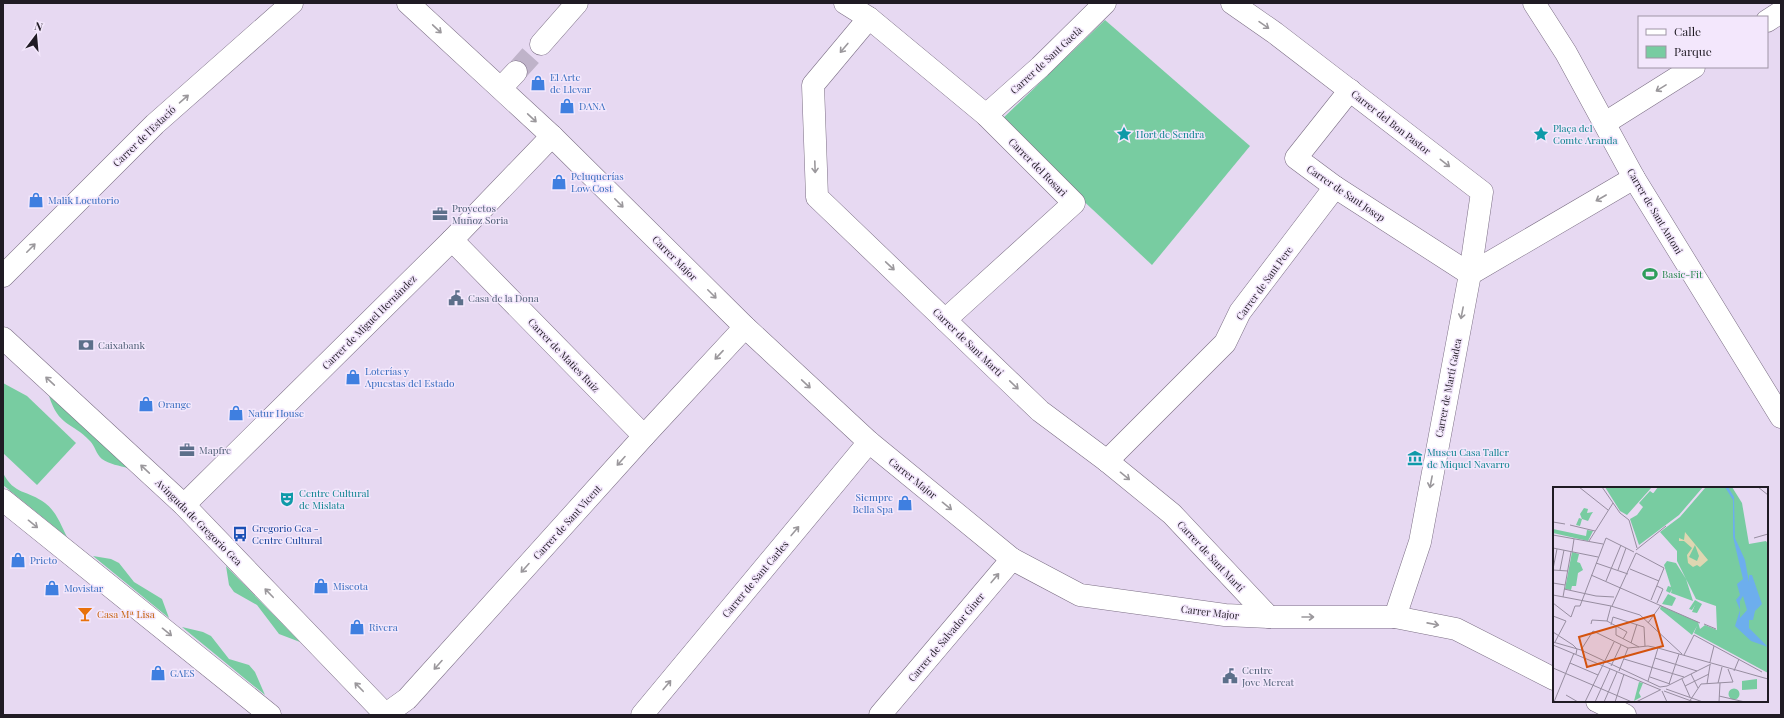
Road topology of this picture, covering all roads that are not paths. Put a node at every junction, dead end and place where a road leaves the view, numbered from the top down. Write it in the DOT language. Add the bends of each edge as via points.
graph roads {
  1 [pos="292,3"];
  2 [pos="408,3"];
  3 [pos="577,3"];
  4 [pos="846,3"];
  5 [pos="1105,3"];
  6 [pos="1232,3"];
  7 [pos="1534,3"];
  8 [pos="1781,12"];
  9 [pos="869,18"];
  10 [pos="1768,20"];
  11 [pos="541,44"];
  12 [pos="1692,68"];
  13 [pos="516,72"];
  14 [pos="501,88"];
  15 [pos="1350,90"];
  16 [pos="986,115"];
  17 [pos="1605,123"];
  18 [pos="552,136"];
  19 [pos="1634,178"];
  20 [pos="1335,187"];
  21 [pos="452,240"];
  22 [pos="1470,274"];
  23 [pos="3,276"];
  24 [pos="945,320"];
  25 [pos="745,326"];
  26 [pos="3,338"];
  27 [pos="1781,416"];
  28 [pos="644,436"];
  29 [pos="869,442"];
  30 [pos="1107,461"];
  31 [pos="3,500"];
  32 [pos="184,505"];
  33 [pos="1012,559"];
  34 [pos="1269,617"];
  35 [pos="1395,617"];
  36 [pos="1553,678"];
  37 [pos="1599,702"];
  38 [pos="270,715"];
  39 [pos="386,715"];
  40 [pos="642,715"];
  41 [pos="880,715"];
  42 [pos="1625,715"];
  23 -- 1 [label="street, Carrer de l'Estació, one-way" via="155,124"];
  2 -- 14 [label="street, Carrer Major, one-way"];
  3 -- 11 [label="street"];
  4 -- 9 [label="street, Carrer del Rosari"];
  5 -- 16 [label="street, Carrer de Sant Gaetà"];
  6 -- 15 [label="street, Carrer del Bon Pastor, one-way"];
  7 -- 17 [label="street, Carrer de Sant Antoni" via="1566,53"];
  8 -- 10 [label="street"];
  9 -- 16 [label="street, Carrer del Rosari"];
  9 -- 24 [label="street, Carrer de Sant Martí, one-way" via="813,85 817,197"];
  12 -- 17 [label="street, one-way"];
  13 -- 14 [label="street"];
  14 -- 18 [label="street, Carrer Major, one-way"];
  15 -- 20 [label="street, Carrer de Sant Josep" via="1296,158"];
  15 -- 22 [label="street, Carrer del Bon Pastor, one-way" via="1482,192"];
  16 -- 24 [label="street, Carrer del Rosari" via="1074,203"];
  17 -- 19 [label="street, Carrer de Sant Antoni"];
  18 -- 21 [label="street, Carrer de Miguel Hernández"];
  18 -- 25 [label="street, Carrer Major, one-way"];
  19 -- 22 [label="street, one-way"];
  19 -- 27 [label="street, Carrer de Sant Antoni"];
  20 -- 22 [label="street, Carrer de Sant Josep"];
  20 -- 30 [label="street, Carrer de Sant Pere" via="1240,312 1225,343"];
  21 -- 28 [label="street, Carrer de Maties Ruiz"];
  21 -- 32 [label="street, Carrer de Miguel Hernández"];
  22 -- 35 [label="street, Carrer de Martí Gadea, one-way" via="1420,542"];
  24 -- 30 [label="street, Carrer de Sant Martí, one-way" via="1040,411"];
  25 -- 28 [label="street, Carrer de Sant Vicent, one-way"];
  25 -- 29 [label="street, Carrer Major, one-way"];
  32 -- 26 [label="street, Avinguda de Gregorio Gea, one-way"];
  28 -- 39 [label="street, Carrer de Sant Vicent, one-way" via="407,699"];
  29 -- 33 [label="street, Carrer Major, one-way"];
  40 -- 29 [label="street, Carrer de Sant Carles, one-way"];
  30 -- 34 [label="street, Carrer de Sant Martí, one-way" via="1172,514"];
  31 -- 38 [label="street, one-way"];
  39 -- 32 [label="street, Avinguda de Gregorio Gea, one-way"];
  33 -- 34 [label="street, Carrer Major" via="1080,595 1225,615"];
  41 -- 33 [label="street, Carrer de Salvador Giner, one-way"];
  34 -- 35 [label="street, Carrer Major, one-way"];
  35 -- 36 [label="street, Carrer Major, one-way" via="1456,629"];
  37 -- 42 [label="street"];
}
